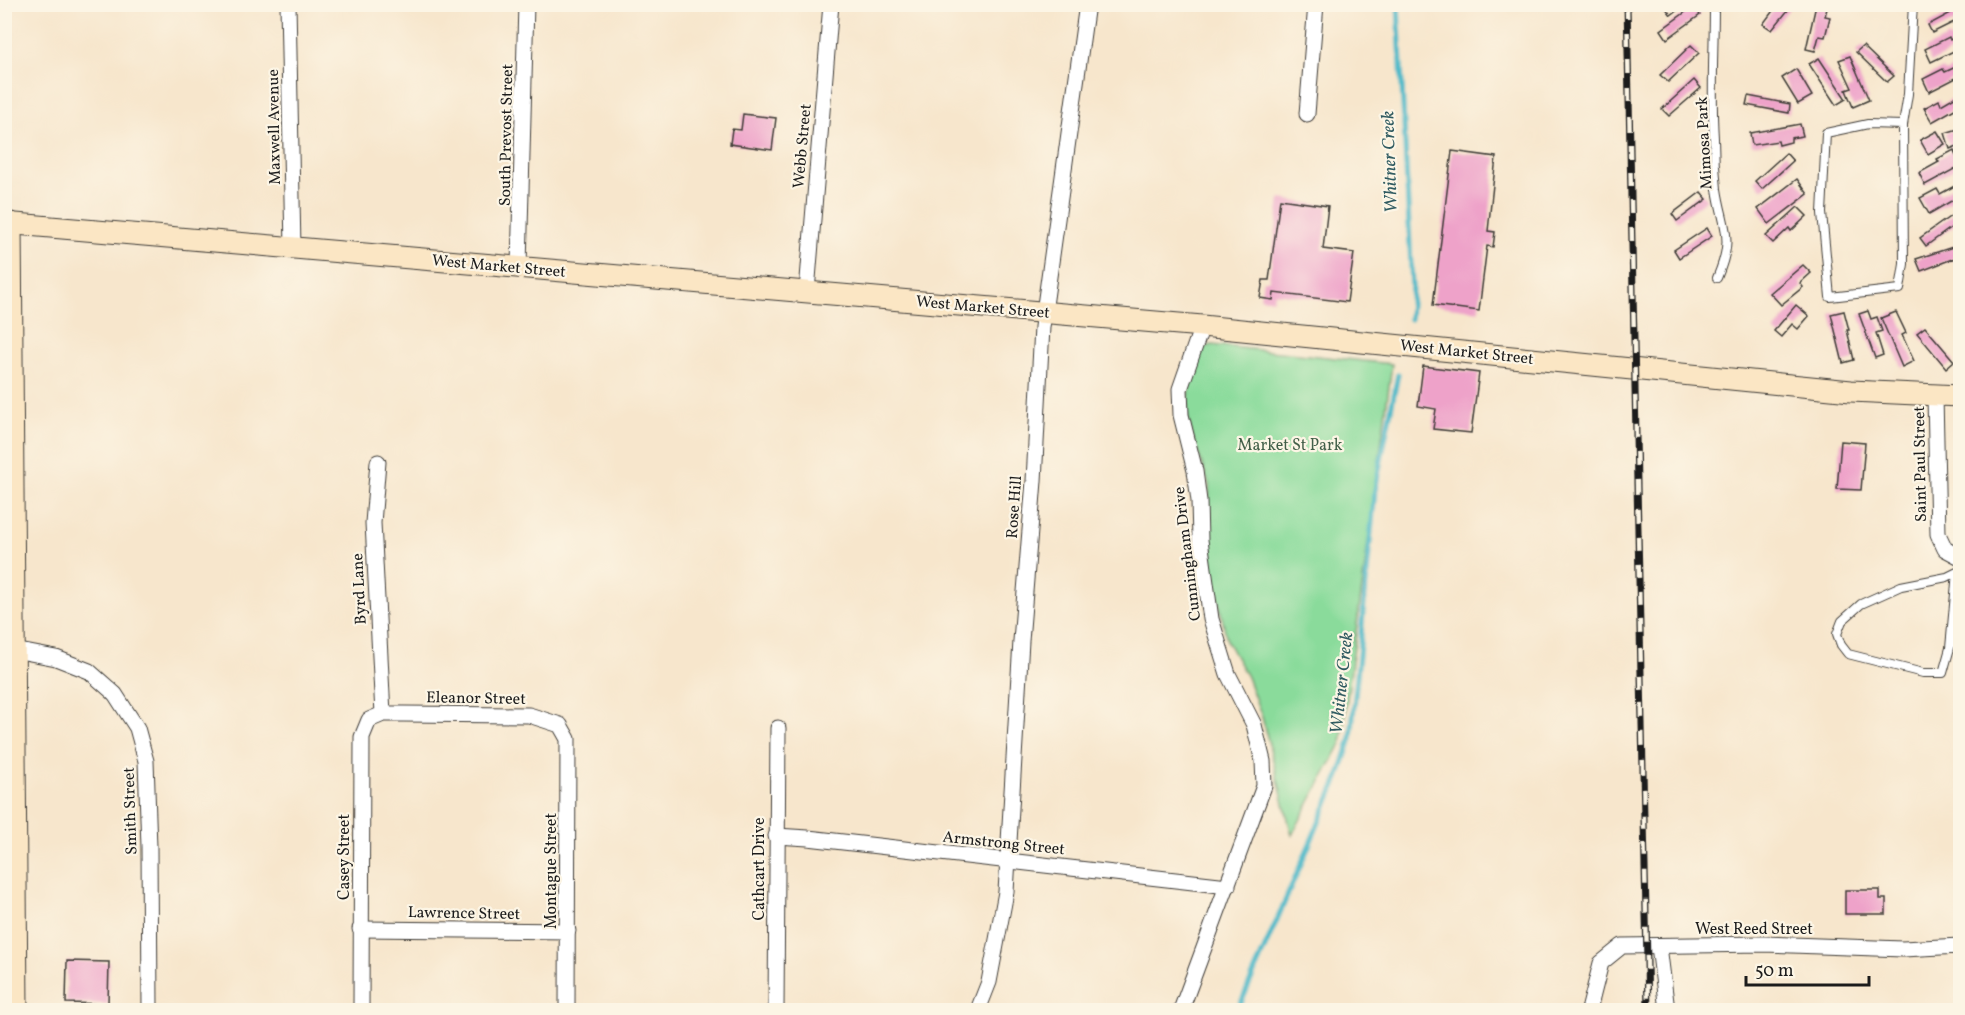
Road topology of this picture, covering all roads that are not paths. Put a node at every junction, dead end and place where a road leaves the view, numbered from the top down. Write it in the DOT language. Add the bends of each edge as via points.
graph roads {
  1 [pos="288,4"];
  2 [pos="526,4"];
  3 [pos="831,4"];
  4 [pos="1087,4"];
  5 [pos="1316,4"];
  6 [pos="1714,4"];
  7 [pos="1913,4"];
  8 [pos="1307,114"];
  9 [pos="1903,124"];
  10 [pos="8,223"];
  11 [pos="293,248"];
  12 [pos="519,266"];
  13 [pos="1717,278"];
  14 [pos="807,291"];
  15 [pos="1044,312"];
  16 [pos="1202,326"];
  17 [pos="1935,396"];
  18 [pos="1960,396"];
  19 [pos="378,462"];
  20 [pos="1959,562"];
  21 [pos="9,629"];
  22 [pos="14,651"];
  23 [pos="383,714"];
  24 [pos="778,728"];
  25 [pos="564,732"];
  26 [pos="776,836"];
  27 [pos="1009,860"];
  28 [pos="1228,886"];
  29 [pos="360,929"];
  30 [pos="568,932"];
  31 [pos="1659,946"];
  32 [pos="1960,946"];
  33 [pos="14,1001"];
  34 [pos="150,1011"];
  35 [pos="361,1011"];
  36 [pos="567,1011"];
  37 [pos="776,1011"];
  38 [pos="978,1011"];
  39 [pos="1181,1011"];
  40 [pos="1589,1011"];
  41 [pos="1667,1011"];
  1 -- 11 [label="street, Maxwell Avenue"];
  2 -- 12 [label="street, South Prevost Street"];
  3 -- 14 [label="street, Webb Street"];
  4 -- 15 [label="street, Rose Hill"];
  5 -- 8 [label="street"];
  6 -- 13 [label="lane, Mimosa Park" via="1713,136 1717,189 1728,243"];
  7 -- 9 [label="lane"];
  9 -- 9 [label="lane" via="1904,264 1900,288 1830,297 1822,213 1826,133 1868,124"];
  10 -- 11 [label="street, West Market Street"];
  10 -- 21 [label="street"];
  11 -- 12 [label="street, West Market Street"];
  12 -- 14 [label="street, West Market Street"];
  14 -- 15 [label="street, West Market Street"];
  15 -- 16 [label="street, West Market Street"];
  15 -- 27 [label="street, Rose Hill"];
  16 -- 17 [label="street, West Market Street" via="1851,391"];
  16 -- 28 [label="street, Cunningham Drive" via="1180,389 1181,415 1195,471 1211,619 1228,674 1254,725 1263,761 1264,786"];
  17 -- 18 [label="street, West Market Street"];
  17 -- 20 [label="street, Saint Paul Street" via="1938,534 1945,549"];
  19 -- 23 [label="street, Byrd Lane" via="373,523"];
  20 -- 20 [label="lane" via="1950,648 1943,673 1923,673 1848,654 1841,645 1837,633 1842,621 1861,604 1901,586 1947,577"];
  21 -- 22 [label="street"];
  22 -- 33 [label="street"];
  22 -- 34 [label="street, Smith Street" via="56,658 90,671 115,694 137,728 146,761"];
  23 -- 25 [label="street, Eleanor Street" via="529,715 560,725"];
  23 -- 29 [label="street, Casey Street" via="369,720 362,737"];
  24 -- 26 [label="street, Cathcart Drive"];
  25 -- 30 [label="street, Montague Street" via="568,739"];
  26 -- 27 [label="street, Armstrong Street"];
  26 -- 37 [label="street, Cathcart Drive"];
  27 -- 28 [label="street, Armstrong Street"];
  27 -- 38 [label="street, Rose Hill" via="989,982"];
  28 -- 39 [label="street, Cunningham Drive"];
  29 -- 30 [label="street, Lawrence Street"];
  29 -- 35 [label="street, Casey Street"];
  30 -- 36 [label="street, Montague Street"];
  31 -- 32 [label="street, West Reed Street" via="1763,944 1903,950"];
  31 -- 40 [label="street, West Reed Street" via="1622,946 1601,963"];
  31 -- 41 [label="street"];
}
